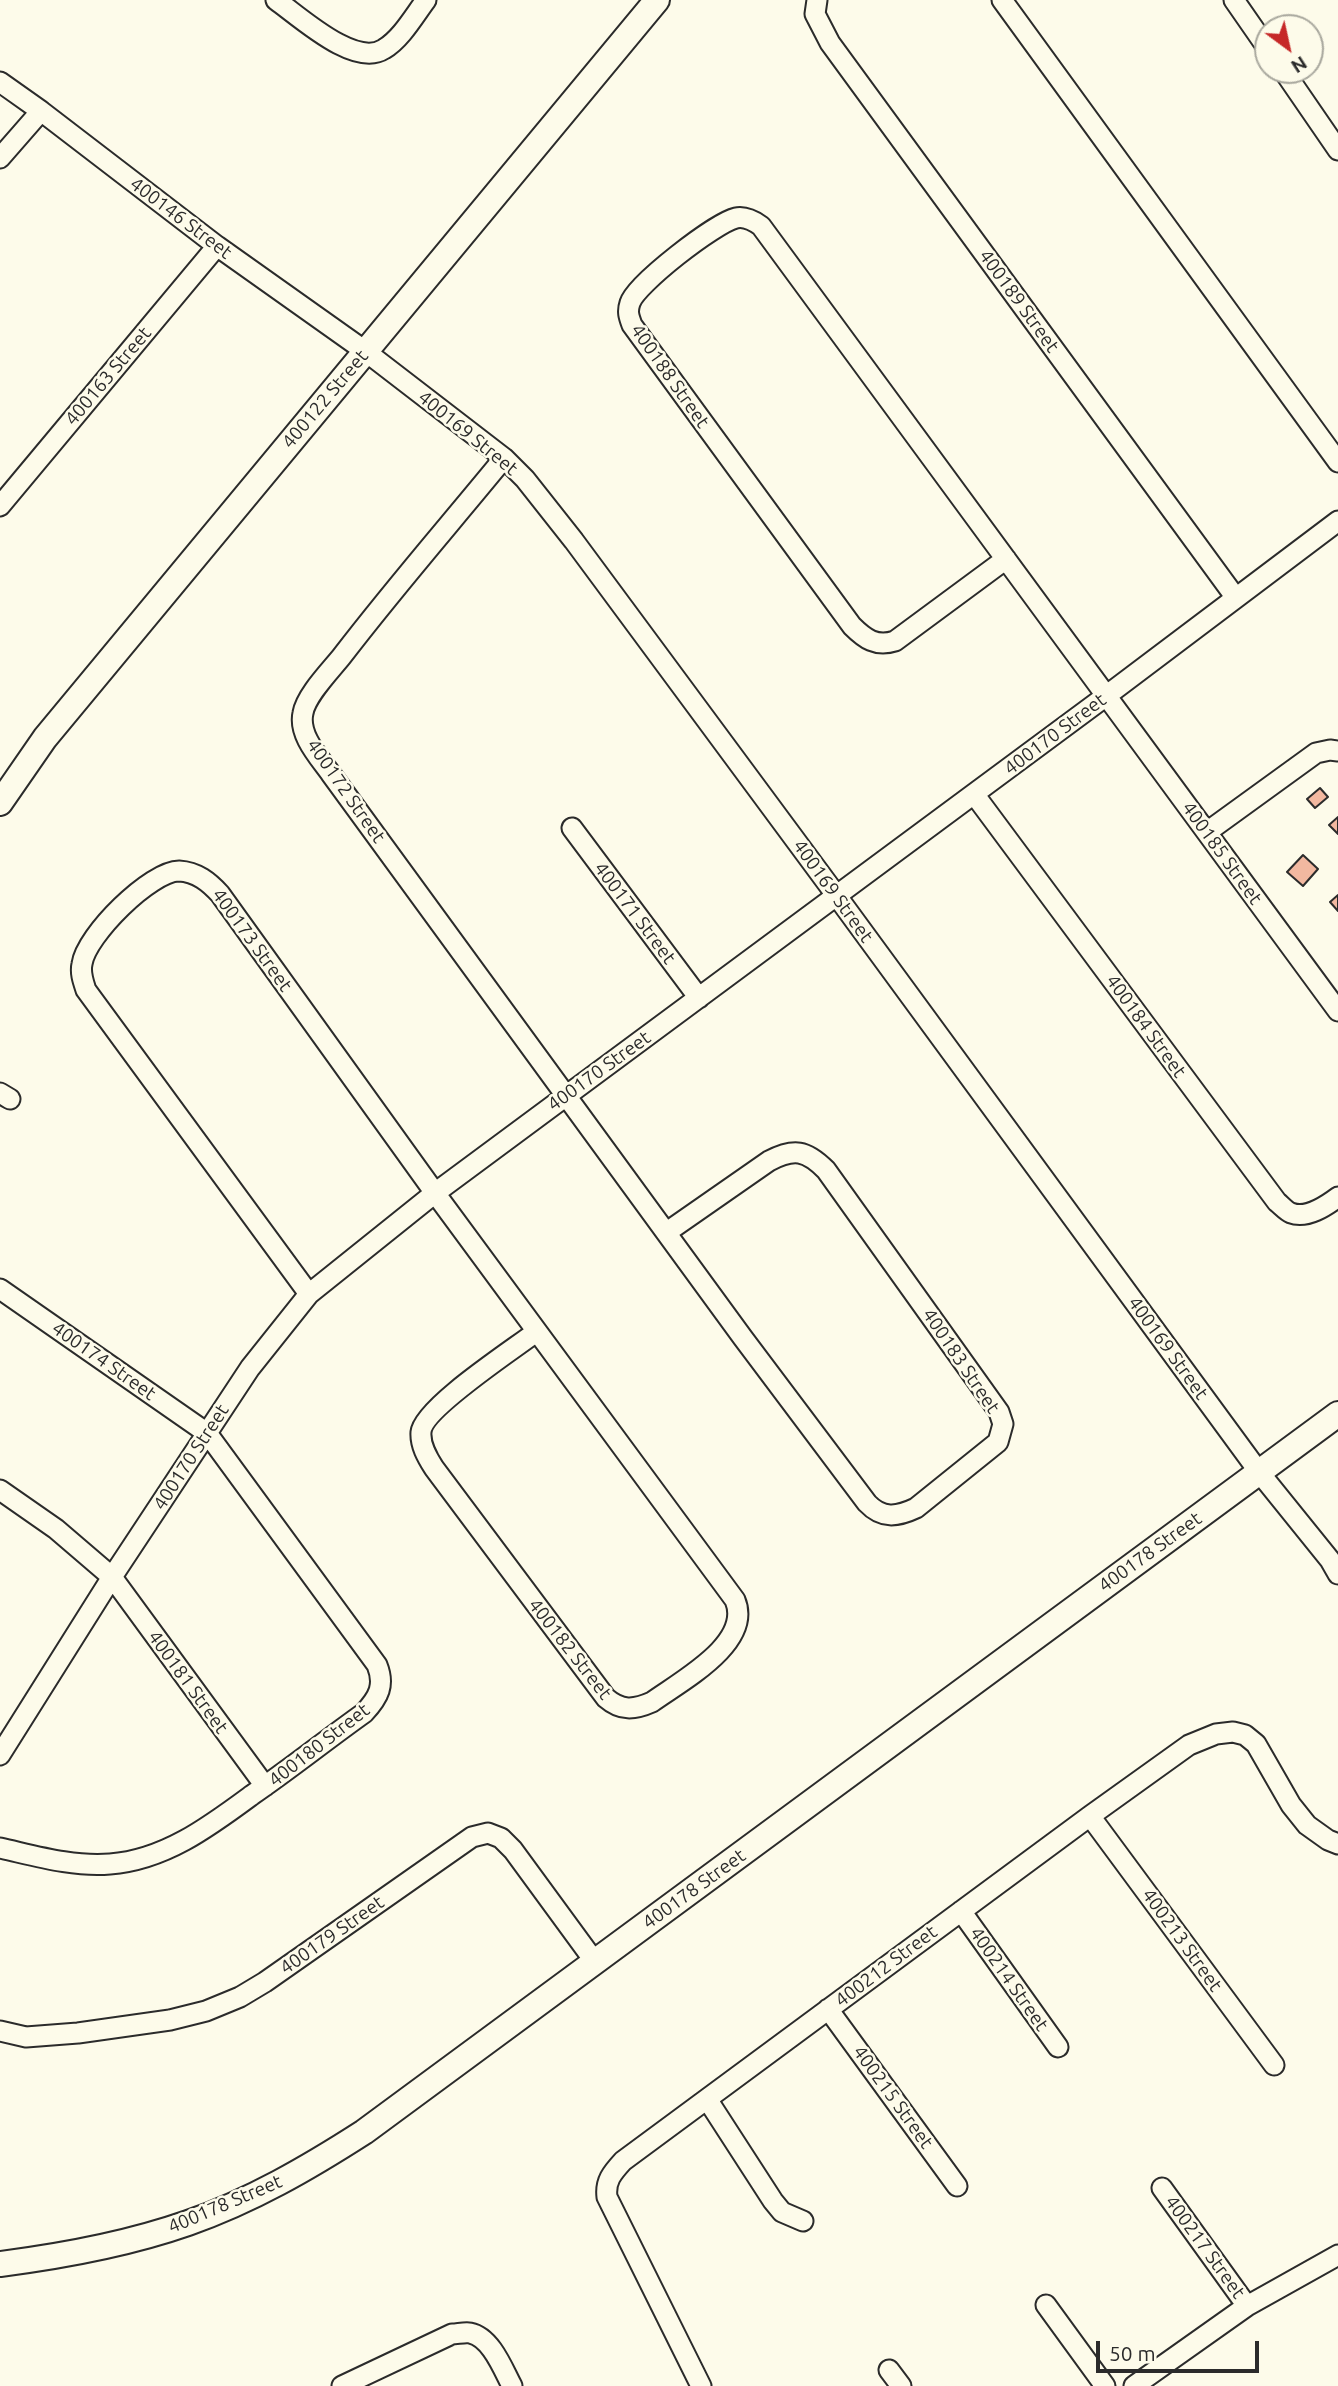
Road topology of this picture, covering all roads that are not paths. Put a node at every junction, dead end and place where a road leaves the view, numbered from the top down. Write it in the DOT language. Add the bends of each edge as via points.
graph roads {
  1 [pos="276,0"];
  2 [pos="426,0"];
  3 [pos="657,0"];
  4 [pos="817,0"];
  5 [pos="1002,0"];
  6 [pos="1237,1"];
  7 [pos="1254,27"];
  8 [pos="0,82"];
  9 [pos="1293,84"];
  10 [pos="41,111"];
  11 [pos="1338,150"];
  12 [pos="0,159"];
  13 [pos="217,246"];
  14 [pos="365,351"];
  15 [pos="504,458"];
  16 [pos="1338,462"];
  17 [pos="0,506"];
  18 [pos="1338,521"];
  19 [pos="1006,559"];
  20 [pos="1236,597"];
  21 [pos="1106,696"];
  22 [pos="1338,751"];
  23 [pos="974,794"];
  24 [pos="0,803"];
  25 [pos="572,828"];
  26 [pos="1207,832"];
  27 [pos="836,895"];
  28 [pos="699,998"];
  29 [pos="1338,1011"];
  30 [pos="567,1095"];
  31 [pos="435,1193"];
  32 [pos="1338,1197"];
  33 [pos="667,1232"];
  34 [pos="0,1289"];
  35 [pos="309,1293"];
  36 [pos="537,1332"];
  37 [pos="1338,1414"];
  38 [pos="206,1433"];
  39 [pos="1259,1472"];
  40 [pos="0,1490"];
  41 [pos="1338,1574"];
  42 [pos="113,1577"];
  43 [pos="0,1755"];
  44 [pos="265,1786"];
  45 [pos="1090,1816"];
  46 [pos="1338,1843"];
  47 [pos="0,1849"];
  48 [pos="961,1911"];
  49 [pos="596,1962"];
  50 [pos="828,2009"];
  51 [pos="0,2031"];
  52 [pos="1058,2048"];
  53 [pos="1274,2064"];
  54 [pos="707,2099"];
  55 [pos="957,2186"];
  56 [pos="1162,2188"];
  57 [pos="803,2221"];
  58 [pos="1338,2255"];
  59 [pos="0,2264"];
  60 [pos="1046,2305"];
  61 [pos="1247,2306"];
  62 [pos="342,2386"];
  63 [pos="512,2386"];
  64 [pos="701,2386"];
  65 [pos="1105,2386"];
  66 [pos="1134,2386"];
  1 -- 2 [label="street" via="354,53 365,55 391,44"];
  3 -- 14 [label="street, 400122 Street"];
  4 -- 20 [label="street, 400189 Street" via="815,14 830,44"];
  5 -- 16 [label="street"];
  6 -- 7 [label="street"];
  8 -- 10 [label="street, 400146 Street"];
  9 -- 11 [label="street"];
  10 -- 12 [label="street"];
  10 -- 13 [label="street, 400146 Street"];
  13 -- 14 [label="street, 400146 Street"];
  13 -- 17 [label="street, 400163 Street"];
  14 -- 15 [label="street, 400169 Street"];
  14 -- 24 [label="street, 400122 Street" via="54,727"];
  15 -- 27 [label="street, 400169 Street" via="545,502"];
  15 -- 30 [label="street, 400172 Street" via="312,694 302,724 331,774"];
  18 -- 20 [label="street, 400170 Street"];
  19 -- 19 [label="street, 400188 Street" via="761,226 738,217 721,224 694,242 631,301 628,314 632,324 863,637 873,643 895,641"];
  19 -- 21 [label="street, 400188 Street"];
  20 -- 21 [label="street, 400170 Street"];
  21 -- 23 [label="street, 400170 Street"];
  21 -- 26 [label="street, 400185 Street"];
  22 -- 26 [label="street" via="1316,753"];
  23 -- 27 [label="street, 400170 Street"];
  23 -- 32 [label="street, 400184 Street" via="1278,1202 1290,1213 1304,1214"];
  25 -- 28 [label="street, 400171 Street"];
  26 -- 29 [label="street, 400185 Street"];
  27 -- 28 [label="street, 400170 Street"];
  27 -- 39 [label="street, 400169 Street"];
  28 -- 30 [label="street, 400170 Street"];
  30 -- 31 [label="street, 400170 Street"];
  30 -- 33 [label="street, 400183 Street"];
  31 -- 35 [label="street, 400170 Street"];
  31 -- 35 [label="street, 400173 Street" via="208,881 177,871 134,896 89,944 81,975 86,990"];
  31 -- 36 [label="street, 400182 Street"];
  33 -- 33 [label="street, 400183 Street" via="874,1511 894,1516 916,1508 998,1442 1003,1424 999,1412 817,1161 787,1152"];
  34 -- 38 [label="street, 400174 Street"];
  35 -- 38 [label="street, 400170 Street"];
  36 -- 36 [label="street, 400182 Street" via="738,1608 737,1629 727,1645 639,1708 615,1706 606,1698 434,1468 422,1442 425,1420 440,1404"];
  37 -- 39 [label="street, 400178 Street"];
  38 -- 42 [label="street, 400170 Street"];
  38 -- 44 [label="street, 400180 Street" via="377,1665 382,1679 380,1692 364,1713"];
  39 -- 41 [label="street, 400169 Street"];
  39 -- 49 [label="street, 400178 Street"];
  40 -- 42 [label="street"];
  42 -- 43 [label="street, 400170 Street"];
  42 -- 44 [label="street, 400181 Street"];
  44 -- 47 [label="street, 400180 Street" via="187,1839 142,1859 110,1864 63,1862"];
  45 -- 46 [label="street, 400212 Street" via="1189,1745 1233,1732 1256,1744 1307,1825"];
  45 -- 48 [label="street, 400212 Street"];
  45 -- 53 [label="street, 400213 Street"];
  48 -- 50 [label="street, 400212 Street"];
  48 -- 52 [label="street, 400214 Street"];
  49 -- 51 [label="street, 400179 Street" via="513,1850 488,1833 472,1837 288,1967 229,2002 170,2020 89,2031 26,2037"];
  49 -- 59 [label="street, 400178 Street" via="364,2133 254,2195 188,2223 114,2245"];
  50 -- 54 [label="street, 400212 Street"];
  50 -- 55 [label="street, 400215 Street"];
  54 -- 57 [label="street" via="773,2202 782,2212"];
  54 -- 64 [label="street, 400212 Street" via="623,2161 606,2187"];
  56 -- 61 [label="street, 400217 Street"];
  58 -- 61 [label="street"];
  60 -- 65 [label="street"];
  61 -- 66 [label="street"];
  62 -- 63 [label="street" via="452,2334 469,2332 492,2351"];
}
